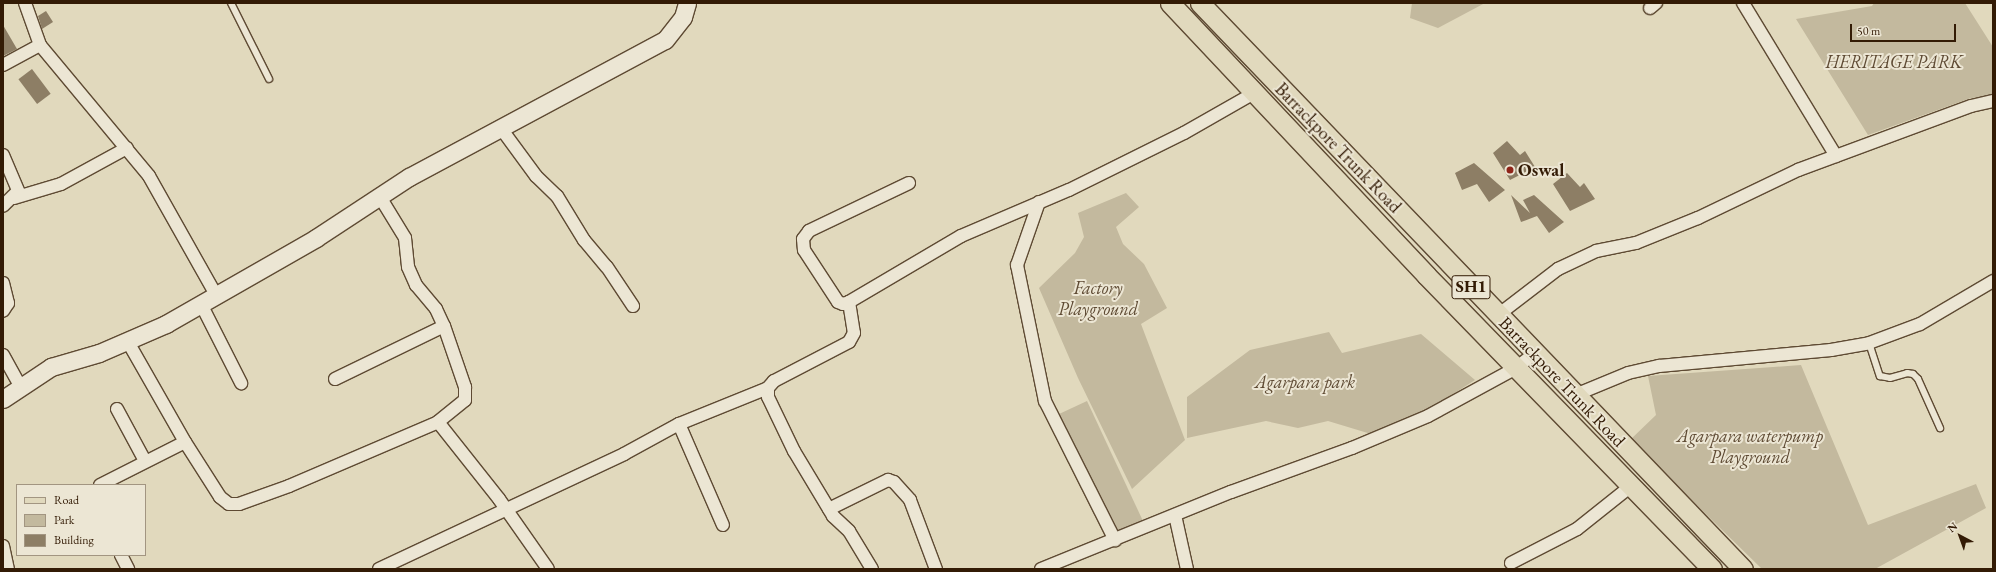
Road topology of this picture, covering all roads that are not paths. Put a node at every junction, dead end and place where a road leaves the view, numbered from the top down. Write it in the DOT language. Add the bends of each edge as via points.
graph roads {
  1 [pos="25,3"];
  2 [pos="231,3"];
  3 [pos="687,3"];
  4 [pos="1170,3"];
  5 [pos="1200,3"];
  6 [pos="1743,3"];
  7 [pos="40,45"];
  8 [pos="3,65"];
  9 [pos="269,79"];
  10 [pos="1256,92"];
  11 [pos="1993,101"];
  12 [pos="500,128"];
  13 [pos="127,148"];
  14 [pos="3,155"];
  15 [pos="1836,156"];
  16 [pos="909,183"];
  17 [pos="380,196"];
  18 [pos="14,198"];
  19 [pos="1039,202"];
  20 [pos="3,206"];
  21 [pos="1993,281"];
  22 [pos="3,283"];
  23 [pos="208,300"];
  24 [pos="849,302"];
  25 [pos="633,306"];
  26 [pos="3,311"];
  27 [pos="1498,315"];
  28 [pos="444,326"];
  29 [pos="128,342"];
  30 [pos="1869,343"];
  31 [pos="1534,354"];
  32 [pos="3,355"];
  33 [pos="1516,368"];
  34 [pos="335,379"];
  35 [pos="241,383"];
  36 [pos="21,387"];
  37 [pos="768,388"];
  38 [pos="1575,395"];
  39 [pos="3,399"];
  40 [pos="116,409"];
  41 [pos="438,422"];
  42 [pos="679,424"];
  43 [pos="1940,428"];
  44 [pos="185,442"];
  45 [pos="145,461"];
  46 [pos="102,484"];
  47 [pos="1631,486"];
  48 [pos="505,508"];
  49 [pos="829,509"];
  50 [pos="1175,515"];
  51 [pos="723,525"];
  52 [pos="1115,540"];
  53 [pos="3,546"];
  54 [pos="121,556"];
  55 [pos="1511,563"];
  56 [pos="8,569"];
  57 [pos="128,569"];
  58 [pos="379,569"];
  59 [pos="548,569"];
  60 [pos="872,569"];
  61 [pos="936,569"];
  62 [pos="1041,569"];
  63 [pos="1187,569"];
  64 [pos="1712,569"];
  65 [pos="1743,569"];
  1 -- 7 [label="street"];
  2 -- 9 [label="lane"];
  3 -- 12 [label="street" via="684,18 665,40"];
  4 -- 10 [label="main road, Barrackpore Trunk Road / SH1"];
  5 -- 27 [label="main road, Barrackpore Trunk Road / SH1"];
  6 -- 15 [label="street"];
  7 -- 8 [label="street"];
  7 -- 13 [label="street"];
  10 -- 19 [label="street" via="1184,133"];
  10 -- 33 [label="main road, Barrackpore Trunk Road / SH1"];
  11 -- 15 [label="street" via="1971,106"];
  12 -- 17 [label="street" via="409,177"];
  12 -- 25 [label="street" via="536,176 557,196 584,240 607,267"];
  13 -- 18 [label="street" via="61,184"];
  13 -- 23 [label="street" via="153,182"];
  14 -- 18 [label="street" via="17,185 18,191"];
  15 -- 27 [label="street" via="1798,170 1698,218 1636,243 1589,254 1558,269"];
  16 -- 24 [label="street" via="809,230 803,239 804,250 838,302"];
  17 -- 23 [label="street" via="316,238"];
  17 -- 28 [label="street" via="405,238 408,267 416,285 436,309"];
  18 -- 20 [label="street"];
  19 -- 24 [label="street" via="961,236"];
  19 -- 52 [label="street" via="1018,265 1045,401"];
  21 -- 30 [label="street" via="1927,321"];
  22 -- 26 [label="street" via="8,303"];
  23 -- 29 [label="street"];
  23 -- 35 [label="street"];
  24 -- 37 [label="street" via="854,333 849,342 774,381"];
  27 -- 31 [label="main road, Barrackpore Trunk Road / SH1"];
  28 -- 34 [label="street"];
  28 -- 41 [label="street" via="465,387 465,400"];
  29 -- 36 [label="street" via="51,367"];
  29 -- 44 [label="street"];
  30 -- 38 [label="street" via="1831,350 1659,366 1628,373"];
  30 -- 43 [label="lane" via="1880,376 1890,378 1907,373 1918,379"];
  31 -- 33 [label="street"];
  31 -- 38 [label="main road, Barrackpore Trunk Road / SH1"];
  32 -- 36 [label="street"];
  33 -- 47 [label="main road, Barrackpore Trunk Road / SH1"];
  33 -- 50 [label="street" via="1428,416 1352,448"];
  36 -- 39 [label="street"];
  37 -- 42 [label="street"];
  37 -- 49 [label="street" via="768,397 794,451"];
  38 -- 65 [label="main road, Barrackpore Trunk Road / SH1"];
  40 -- 45 [label="street"];
  41 -- 44 [label="street" via="289,486 234,505 220,497"];
  41 -- 48 [label="street"];
  42 -- 48 [label="street" via="624,454"];
  42 -- 51 [label="street"];
  44 -- 45 [label="street"];
  45 -- 46 [label="street"];
  47 -- 55 [label="street" via="1577,529"];
  47 -- 64 [label="main road, Barrackpore Trunk Road / SH1"];
  48 -- 58 [label="street"];
  48 -- 59 [label="street"];
  49 -- 60 [label="street" via="849,531"];
  49 -- 61 [label="street" via="888,480 894,482 910,500"];
  50 -- 52 [label="street"];
  50 -- 63 [label="street"];
  52 -- 62 [label="street"];
  53 -- 56 [label="street"];
  54 -- 57 [label="street"];
}
